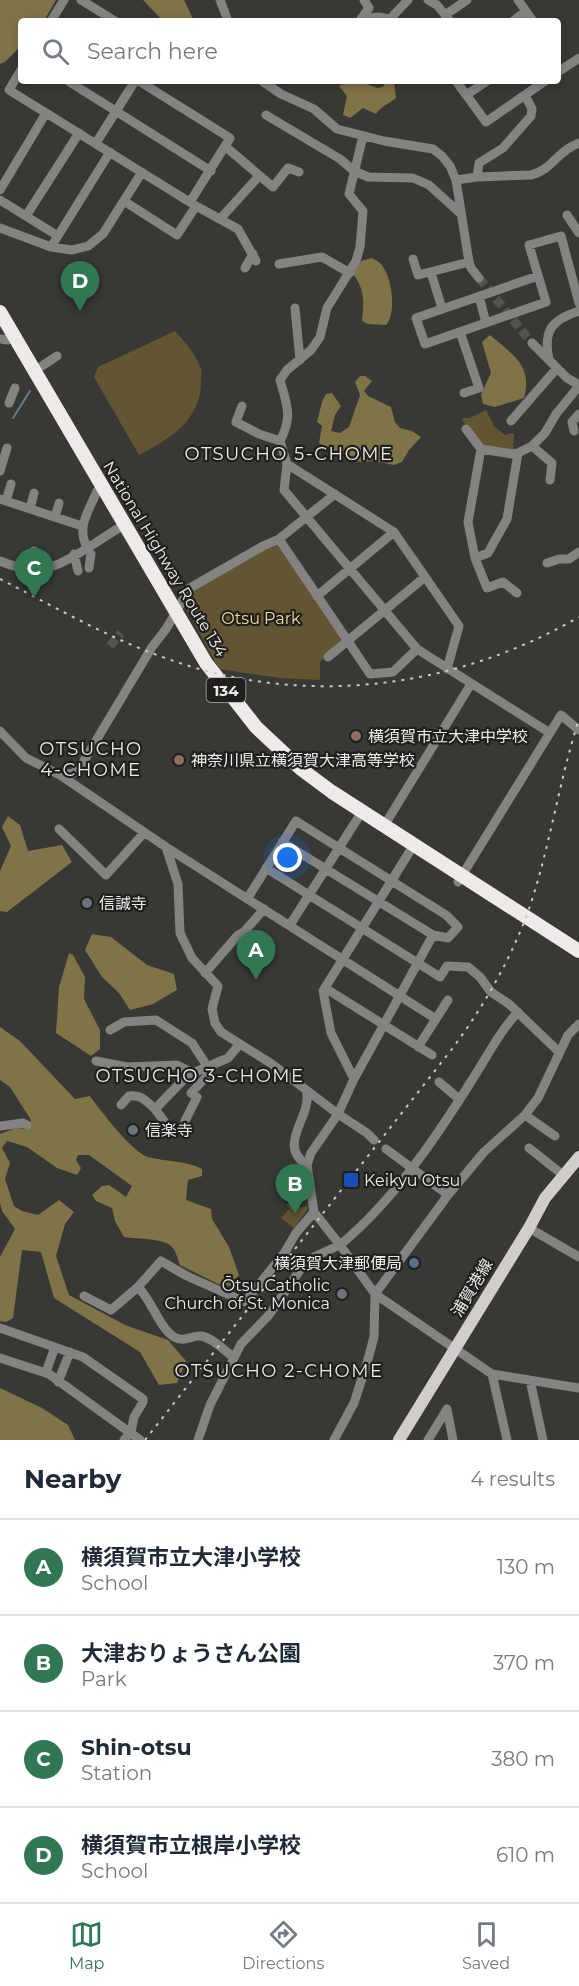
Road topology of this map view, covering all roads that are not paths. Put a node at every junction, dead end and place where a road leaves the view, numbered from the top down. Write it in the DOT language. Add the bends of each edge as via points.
graph roads {
  1 [pos="64,0"];
  2 [pos="81,0"];
  3 [pos="220,0"];
  4 [pos="364,0"];
  5 [pos="408,0"];
  6 [pos="428,0"];
  7 [pos="467,0"];
  8 [pos="518,0"];
  9 [pos="439,3"];
  10 [pos="526,11"];
  11 [pos="53,18"];
  12 [pos="110,18"];
  13 [pos="227,18"];
  14 [pos="362,18"];
  15 [pos="370,18"];
  16 [pos="386,18"];
  17 [pos="391,18"];
  18 [pos="447,18"];
  19 [pos="517,18"];
  20 [pos="531,18"];
  21 [pos="579,58"];
  22 [pos="561,67"];
  23 [pos="18,75"];
  24 [pos="73,84"];
  25 [pos="135,84"];
  26 [pos="142,84"];
  27 [pos="266,84"];
  28 [pos="458,84"];
  29 [pos="482,84"];
  30 [pos="541,84"];
  31 [pos="466,95"];
  32 [pos="525,95"];
  33 [pos="117,111"];
  34 [pos="46,113"];
  35 [pos="266,115"];
  36 [pos="79,133"];
  37 [pos="363,136"];
  38 [pos="96,143"];
  39 [pos="579,143"];
  40 [pos="226,147"];
  41 [pos="110,152"];
  42 [pos="211,171"];
  43 [pos="354,171"];
  44 [pos="142,172"];
  45 [pos="299,172"];
  46 [pos="259,177"];
  47 [pos="477,177"];
  48 [pos="456,180"];
  49 [pos="0,190"];
  50 [pos="0,200"];
  51 [pos="124,201"];
  52 [pos="193,204"];
  53 [pos="461,214"];
  54 [pos="567,215"];
  55 [pos="26,216"];
  56 [pos="220,219"];
  57 [pos="0,228"];
  58 [pos="579,233"];
  59 [pos="58,236"];
  60 [pos="51,247"];
  61 [pos="579,255"];
  62 [pos="413,258"];
  63 [pos="567,258"];
  64 [pos="469,262"];
  65 [pos="279,264"];
  66 [pos="245,268"];
  67 [pos="350,273"];
  68 [pos="431,273"];
  69 [pos="538,276"];
  70 [pos="479,278"];
  71 [pos="478,296"];
  72 [pos="579,303"];
  73 [pos="295,308"];
  74 [pos="442,308"];
  75 [pos="579,311"];
  76 [pos="0,312"];
  77 [pos="486,323"];
  78 [pos="0,327"];
  79 [pos="460,332"];
  80 [pos="4,339"];
  81 [pos="532,343"];
  82 [pos="57,356"];
  83 [pos="300,360"];
  84 [pos="549,360"];
  85 [pos="42,366"];
  86 [pos="557,368"];
  87 [pos="579,385"];
  88 [pos="15,388"];
  89 [pos="464,393"];
  90 [pos="9,404"];
  91 [pos="242,406"];
  92 [pos="579,414"];
  93 [pos="512,421"];
  94 [pos="466,429"];
  95 [pos="574,431"];
  96 [pos="280,441"];
  97 [pos="532,446"];
  98 [pos="7,448"];
  99 [pos="482,448"];
  100 [pos="518,453"];
  101 [pos="287,464"];
  102 [pos="0,471"];
  103 [pos="550,480"];
  104 [pos="11,484"];
  105 [pos="97,491"];
  106 [pos="34,493"];
  107 [pos="335,494"];
  108 [pos="3,500"];
  109 [pos="59,504"];
  110 [pos="30,509"];
  111 [pos="55,517"];
  112 [pos="306,517"];
  113 [pos="82,526"];
  114 [pos="119,528"];
  115 [pos="394,532"];
  116 [pos="279,539"];
  117 [pos="34,551"];
  118 [pos="89,551"];
  119 [pos="579,552"];
  120 [pos="74,554"];
  121 [pos="475,558"];
  122 [pos="0,561"];
  123 [pos="547,563"];
  124 [pos="89,568"];
  125 [pos="36,569"];
  126 [pos="350,569"];
  127 [pos="78,571"];
  128 [pos="424,577"];
  129 [pos="517,593"];
  130 [pos="317,596"];
  131 [pos="384,610"];
  132 [pos="174,615"];
  133 [pos="347,641"];
  134 [pos="417,649"];
  135 [pos="328,657"];
  136 [pos="447,669"];
  137 [pos="471,684"];
  138 [pos="579,730"];
  139 [pos="0,731"];
  140 [pos="550,733"];
  141 [pos="60,775"];
  142 [pos="358,818"];
  143 [pos="384,826"];
  144 [pos="59,829"];
  145 [pos="144,833"];
  146 [pos="282,842"];
  147 [pos="339,847"];
  148 [pos="166,848"];
  149 [pos="410,851"];
  150 [pos="266,868"];
  151 [pos="326,868"];
  152 [pos="460,879"];
  153 [pos="392,880"];
  154 [pos="310,894"];
  155 [pos="247,899"];
  156 [pos="379,902"];
  157 [pos="264,909"];
  158 [pos="290,925"];
  159 [pos="362,928"];
  160 [pos="433,935"];
  161 [pos="579,951"];
  162 [pos="343,959"];
  163 [pos="579,960"];
  164 [pos="417,963"];
  165 [pos="205,973"];
  166 [pos="325,988"];
  167 [pos="399,994"];
  168 [pos="448,1000"];
  169 [pos="518,1012"];
  170 [pos="436,1019"];
  171 [pos="579,1024"];
  172 [pos="383,1025"];
  173 [pos="110,1030"];
  174 [pos="238,1045"];
  175 [pos="418,1047"];
  176 [pos="560,1052"];
  177 [pos="432,1055"];
  178 [pos="96,1061"];
  179 [pos="210,1065"];
  180 [pos="191,1072"];
  181 [pos="354,1079"];
  182 [pos="440,1082"];
  183 [pos="306,1090"];
  184 [pos="459,1099"];
  185 [pos="121,1105"];
  186 [pos="155,1108"];
  187 [pos="338,1114"];
  188 [pos="525,1115"];
  189 [pos="185,1120"];
  190 [pos="27,1125"];
  191 [pos="0,1126"];
  192 [pos="172,1132"];
  193 [pos="555,1136"];
  194 [pos="374,1140"];
  195 [pos="529,1148"];
  196 [pos="386,1149"];
  197 [pos="579,1157"];
  198 [pos="308,1164"];
  199 [pos="412,1168"];
  200 [pos="468,1171"];
  201 [pos="563,1175"];
  202 [pos="478,1178"];
  203 [pos="448,1195"];
  204 [pos="314,1212"];
  205 [pos="529,1228"];
  206 [pos="340,1245"];
  207 [pos="579,1257"];
  208 [pos="138,1287"];
  209 [pos="375,1294"];
  210 [pos="84,1296"];
  211 [pos="0,1328"];
  212 [pos="55,1347"];
  213 [pos="454,1349"];
  214 [pos="70,1352"];
  215 [pos="233,1357"];
  216 [pos="0,1358"];
  217 [pos="45,1372"];
  218 [pos="492,1374"];
  219 [pos="530,1380"];
  220 [pos="58,1382"];
  221 [pos="579,1388"];
  222 [pos="131,1432"];
  223 [pos="124,1440"];
  224 [pos="140,1440"];
  225 [pos="198,1440"];
  226 [pos="334,1440"];
  227 [pos="399,1440"];
  228 [pos="428,1440"];
  229 [pos="453,1440"];
  230 [pos="507,1440"];
  231 [pos="543,1440"];
  1 -- 11 [label="street"];
  2 -- 12 [label="street"];
  3 -- 13 [label="street"];
  4 -- 14 [label="street" via="369,8"];
  5 -- 17 [label="street"];
  6 -- 9 [label="street"];
  7 -- 18 [label="street"];
  8 -- 10 [label="street"];
  9 -- 18 [label="street"];
  10 -- 19 [label="street"];
  10 -- 20 [label="street"];
  15 -- 16 [label="street"];
  21 -- 22 [label="street"];
  23 -- 34 [label="street" via="9,90"];
  24 -- 33 [label="street"];
  25 -- 33 [label="street"];
  26 -- 40 [label="street" via="230,138"];
  27 -- 37 [label="street" via="314,109 337,129"];
  28 -- 31 [label="street"];
  29 -- 31 [label="street"];
  30 -- 32 [label="street"];
  31 -- 32 [label="street" via="486,122"];
  32 -- 47 [label="street" via="531,116 503,148 479,163"];
  33 -- 38 [label="street"];
  33 -- 42 [label="street"];
  34 -- 36 [label="street"];
  34 -- 49 [label="street"];
  35 -- 43 [label="street"];
  36 -- 38 [label="street"];
  36 -- 55 [label="street"];
  37 -- 43 [label="street"];
  37 -- 48 [label="street" via="433,149 450,166"];
  38 -- 41 [label="street"];
  39 -- 47 [label="street" via="564,149 540,173"];
  40 -- 42 [label="street"];
  40 -- 46 [label="street"];
  41 -- 44 [label="street"];
  41 -- 59 [label="street"];
  42 -- 52 [label="street"];
  43 -- 53 [label="street" via="368,177 413,178 423,182"];
  43 -- 67 [label="street" via="349,195 363,211 363,218 360,247"];
  44 -- 51 [label="street"];
  44 -- 52 [label="street"];
  45 -- 46 [label="street" via="288,168 273,188"];
  46 -- 56 [label="street"];
  47 -- 48 [label="street"];
  48 -- 53 [label="street"];
  50 -- 55 [label="street"];
  51 -- 52 [label="street" via="177,235"];
  51 -- 60 [label="street" via="103,234 88,246 72,250"];
  52 -- 56 [label="street"];
  53 -- 64 [label="street"];
  54 -- 58 [label="street"];
  55 -- 59 [label="street"];
  56 -- 66 [label="street" via="238,229 254,257"];
  57 -- 60 [label="street"];
  59 -- 60 [label="street"];
  61 -- 63 [label="street"];
  62 -- 68 [label="street" via="418,275"];
  63 -- 69 [label="street" via="561,236 529,245"];
  63 -- 72 [label="street"];
  64 -- 68 [label="street"];
  64 -- 70 [label="street"];
  65 -- 67 [label="street" via="322,257"];
  67 -- 83 [label="street" via="327,308 320,337"];
  68 -- 74 [label="street"];
  69 -- 71 [label="street"];
  69 -- 77 [label="street" via="546,302"];
  71 -- 74 [label="street"];
  71 -- 77 [label="street"];
  73 -- 83 [label="street"];
  74 -- 79 [label="street" via="416,318 425,344"];
  75 -- 84 [label="street" via="552,325 546,347"];
  76 -- 132 [label="highway, National Highway Route 134 / 134"];
  77 -- 79 [label="street"];
  78 -- 80 [label="highway, National Highway Route 134 / 134"];
  79 -- 89 [label="street" via="479,388"];
  80 -- 105 [label="highway, National Highway Route 134 / 134"];
  81 -- 84 [label="street"];
  82 -- 85 [label="street"];
  83 -- 96 [label="street" via="276,380 286,400 289,422"];
  84 -- 86 [label="street"];
  86 -- 87 [label="street"];
  86 -- 93 [label="street"];
  87 -- 97 [label="street"];
  88 -- 90 [label="street"];
  91 -- 96 [label="street" via="236,422"];
  92 -- 95 [label="street" via="572,422"];
  94 -- 99 [label="street"];
  96 -- 101 [label="street"];
  97 -- 100 [label="street"];
  97 -- 103 [label="street" via="552,463"];
  98 -- 102 [label="street"];
  99 -- 100 [label="street"];
  99 -- 121 [label="street" via="468,522"];
  100 -- 121 [label="street" via="507,519 488,553"];
  101 -- 107 [label="street"];
  101 -- 112 [label="street" via="284,490"];
  104 -- 108 [label="street"];
  105 -- 113 [label="street"];
  105 -- 114 [label="highway, National Highway Route 134 / 134"];
  106 -- 110 [label="street"];
  107 -- 112 [label="street"];
  107 -- 115 [label="street"];
  108 -- 110 [label="street"];
  109 -- 111 [label="street"];
  110 -- 111 [label="street"];
  111 -- 113 [label="street"];
  112 -- 116 [label="street"];
  112 -- 126 [label="street"];
  113 -- 118 [label="street" via="81,536"];
  114 -- 118 [label="street"];
  114 -- 132 [label="highway, National Highway Route 134 / 134"];
  115 -- 126 [label="street"];
  115 -- 128 [label="street"];
  116 -- 130 [label="street"];
  116 -- 132 [label="street" via="198,581"];
  117 -- 125 [label="street"];
  118 -- 120 [label="street"];
  118 -- 124 [label="street"];
  119 -- 123 [label="street" via="569,559"];
  120 -- 125 [label="street" via="62,563"];
  120 -- 127 [label="street"];
  121 -- 129 [label="street" via="487,588 503,582"];
  122 -- 125 [label="street"];
  126 -- 130 [label="street"];
  126 -- 131 [label="street"];
  128 -- 131 [label="street"];
  128 -- 136 [label="street" via="459,626"];
  130 -- 133 [label="street"];
  131 -- 133 [label="street"];
  131 -- 134 [label="street"];
  132 -- 141 [label="street" via="82,764 74,772"];
  132 -- 142 [label="highway, National Highway Route 134 / 134" via="200,667 251,731 297,774"];
  132 -- 143 [label="highway, National Highway Route 134 / 134" via="256,727 301,769"];
  133 -- 134 [label="street" via="372,675 393,672"];
  133 -- 135 [label="street"];
  134 -- 136 [label="street"];
  136 -- 137 [label="street"];
  137 -- 140 [label="street"];
  137 -- 143 [label="street"];
  138 -- 140 [label="street" via="561,715"];
  139 -- 141 [label="street" via="26,758"];
  140 -- 152 [label="street"];
  141 -- 145 [label="street"];
  142 -- 147 [label="street"];
  142 -- 149 [label="highway, National Highway Route 134 / 134"];
  143 -- 152 [label="highway, National Highway Route 134 / 134"];
  144 -- 145 [label="street" via="106,876"];
  145 -- 148 [label="street"];
  146 -- 147 [label="street" via="296,821"];
  146 -- 150 [label="street"];
  146 -- 151 [label="street"];
  147 -- 151 [label="street"];
  147 -- 153 [label="street"];
  148 -- 155 [label="street"];
  148 -- 165 [label="street" via="178,884 180,933 192,958"];
  149 -- 152 [label="highway, National Highway Route 134 / 134"];
  149 -- 153 [label="street"];
  150 -- 154 [label="street"];
  150 -- 155 [label="street"];
  151 -- 154 [label="street"];
  151 -- 156 [label="street"];
  152 -- 161 [label="highway, National Highway Route 134 / 134"];
  152 -- 163 [label="highway, National Highway Route 134 / 134"];
  153 -- 156 [label="street"];
  153 -- 160 [label="street" via="458,927 448,938"];
  154 -- 158 [label="street"];
  154 -- 159 [label="street"];
  155 -- 157 [label="street"];
  156 -- 159 [label="street"];
  156 -- 160 [label="street"];
  157 -- 158 [label="street"];
  157 -- 165 [label="street"];
  158 -- 162 [label="street"];
  159 -- 162 [label="street"];
  159 -- 164 [label="street"];
  160 -- 164 [label="street"];
  162 -- 166 [label="street"];
  162 -- 167 [label="street"];
  164 -- 167 [label="street"];
  164 -- 169 [label="street" via="440,977 447,966 468,967 491,992"];
  165 -- 174 [label="street" via="218,986 212,1009 215,1023"];
  166 -- 172 [label="street"];
  166 -- 181 [label="street" via="331,1033"];
  167 -- 170 [label="street"];
  167 -- 172 [label="street"];
  168 -- 170 [label="street"];
  169 -- 176 [label="street"];
  169 -- 184 [label="street" via="506,1024"];
  170 -- 175 [label="street"];
  171 -- 176 [label="street"];
  172 -- 175 [label="street"];
  172 -- 181 [label="street"];
  173 -- 179 [label="street" via="124,1022 156,1020 192,1043"];
  174 -- 179 [label="street" via="228,1058"];
  174 -- 183 [label="street"];
  175 -- 177 [label="street"];
  176 -- 188 [label="street" via="538,1098"];
  178 -- 180 [label="street" via="127,1067 177,1065"];
  179 -- 180 [label="street"];
  179 -- 189 [label="street" via="210,1073 191,1093 197,1097"];
  180 -- 186 [label="street"];
  181 -- 187 [label="street"];
  182 -- 184 [label="street"];
  183 -- 187 [label="street"];
  183 -- 198 [label="street" via="307,1102 294,1148"];
  184 -- 199 [label="street"];
  185 -- 186 [label="street" via="135,1095"];
  186 -- 192 [label="street"];
  187 -- 194 [label="street"];
  187 -- 198 [label="street" via="311,1153"];
  188 -- 193 [label="street"];
  188 -- 200 [label="street"];
  190 -- 191 [label="street"];
  195 -- 201 [label="street"];
  196 -- 199 [label="street"];
  197 -- 201 [label="main road, 浦賀港線"];
  198 -- 204 [label="street"];
  199 -- 203 [label="street"];
  199 -- 206 [label="street" via="363,1226"];
  200 -- 202 [label="street"];
  200 -- 203 [label="street"];
  201 -- 205 [label="main road, 浦賀港線"];
  203 -- 209 [label="street"];
  204 -- 206 [label="street"];
  204 -- 208 [label="street" via="245,1302 161,1261"];
  205 -- 207 [label="street"];
  205 -- 213 [label="main road, 浦賀港線"];
  206 -- 209 [label="street"];
  206 -- 215 [label="street" via="306,1260 269,1315"];
  208 -- 210 [label="street" via="111,1310"];
  208 -- 215 [label="street" via="172,1335 182,1340 206,1338"];
  209 -- 213 [label="street"];
  209 -- 226 [label="street" via="374,1337 367,1363 354,1403"];
  211 -- 212 [label="street"];
  212 -- 214 [label="street"];
  212 -- 217 [label="street"];
  213 -- 218 [label="street"];
  213 -- 227 [label="main road, 浦賀港線"];
  214 -- 220 [label="street"];
  214 -- 222 [label="street" via="143,1399"];
  215 -- 225 [label="street" via="206,1413"];
  216 -- 217 [label="street"];
  217 -- 220 [label="street"];
  218 -- 219 [label="street"];
  218 -- 230 [label="street"];
  219 -- 221 [label="street"];
  219 -- 231 [label="street"];
  220 -- 222 [label="street"];
  222 -- 223 [label="street"];
  222 -- 224 [label="street"];
  228 -- 229 [label="street" via="447,1409"];
}
